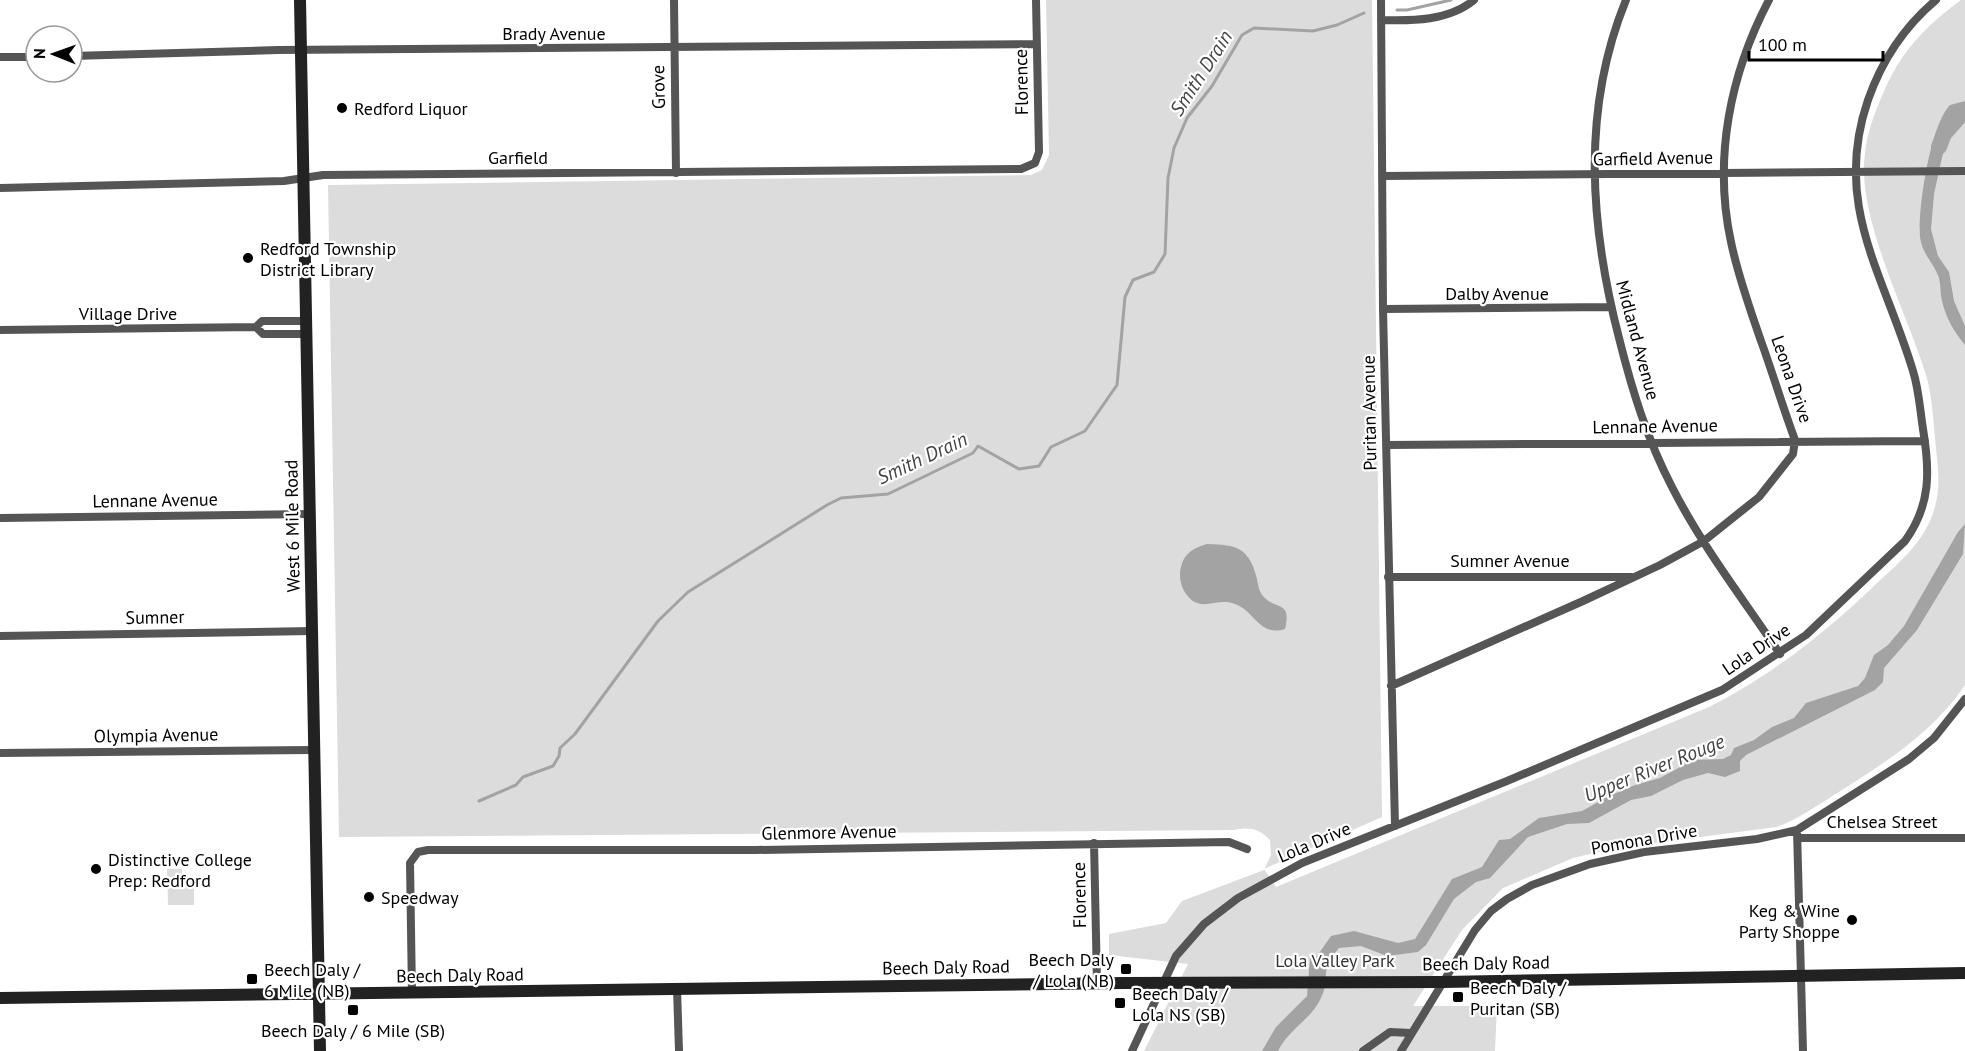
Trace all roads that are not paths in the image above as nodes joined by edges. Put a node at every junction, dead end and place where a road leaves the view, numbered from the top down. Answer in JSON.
{"nodes":[{"id":1,"x":300,"y":0,"type":"edge"},
{"id":2,"x":674,"y":0,"type":"edge"},
{"id":3,"x":1036,"y":0,"type":"edge"},
{"id":4,"x":1380,"y":0,"type":"edge"},
{"id":5,"x":1474,"y":0,"type":"edge"},
{"id":6,"x":1626,"y":0,"type":"edge"},
{"id":7,"x":1769,"y":0,"type":"edge"},
{"id":8,"x":1936,"y":0,"type":"edge"},
{"id":9,"x":1381,"y":20,"type":"junction"},
{"id":10,"x":1036,"y":44,"type":"junction"},
{"id":11,"x":674,"y":48,"type":"junction"},
{"id":12,"x":301,"y":51,"type":"junction"},
{"id":13,"x":84,"y":56,"type":"edge"},
{"id":14,"x":0,"y":57,"type":"edge"},
{"id":15,"x":24,"y":57,"type":"edge"},
{"id":16,"x":1035,"y":163,"type":"joint"},
{"id":17,"x":1965,"y":171,"type":"edge"},
{"id":18,"x":1854,"y":172,"type":"junction"},
{"id":19,"x":676,"y":173,"type":"junction"},
{"id":20,"x":1724,"y":173,"type":"junction"},
{"id":21,"x":1593,"y":175,"type":"junction"},
{"id":22,"x":1382,"y":176,"type":"junction"},
{"id":23,"x":304,"y":177,"type":"junction"},
{"id":24,"x":0,"y":188,"type":"edge"},
{"id":25,"x":1611,"y":307,"type":"junction"},
{"id":26,"x":1383,"y":309,"type":"junction"},
{"id":27,"x":256,"y":327,"type":"junction"},
{"id":28,"x":306,"y":328,"type":"junction"},
{"id":29,"x":0,"y":330,"type":"edge"},
{"id":30,"x":1795,"y":440,"type":"junction"},
{"id":31,"x":1925,"y":441,"type":"junction"},
{"id":32,"x":1652,"y":442,"type":"junction"},
{"id":33,"x":1386,"y":445,"type":"junction"},
{"id":34,"x":310,"y":514,"type":"junction"},
{"id":35,"x":0,"y":519,"type":"edge"},
{"id":36,"x":1704,"y":541,"type":"junction"},
{"id":37,"x":1388,"y":577,"type":"junction"},
{"id":38,"x":1631,"y":577,"type":"junction"},
{"id":39,"x":312,"y":631,"type":"junction"},
{"id":40,"x":0,"y":636,"type":"edge"},
{"id":41,"x":1780,"y":654,"type":"junction"},
{"id":42,"x":1390,"y":686,"type":"junction"},
{"id":43,"x":1965,"y":699,"type":"edge"},
{"id":44,"x":313,"y":750,"type":"junction"},
{"id":45,"x":0,"y":753,"type":"edge"},
{"id":46,"x":1395,"y":826,"type":"junction"},
{"id":47,"x":1798,"y":834,"type":"junction"},
{"id":48,"x":1965,"y":838,"type":"edge"},
{"id":49,"x":1094,"y":843,"type":"junction"},
{"id":50,"x":1247,"y":849,"type":"dead end"},
{"id":51,"x":1965,"y":973,"type":"edge"},
{"id":52,"x":1802,"y":975,"type":"junction"},
{"id":53,"x":1443,"y":982,"type":"junction"},
{"id":54,"x":1097,"y":983,"type":"junction"},
{"id":55,"x":1162,"y":983,"type":"junction"},
{"id":56,"x":677,"y":988,"type":"junction"},
{"id":57,"x":412,"y":994,"type":"junction"},
{"id":58,"x":318,"y":995,"type":"junction"},
{"id":59,"x":0,"y":998,"type":"edge"},
{"id":60,"x":1411,"y":1033,"type":"junction"},
{"id":61,"x":320,"y":1051,"type":"edge"},
{"id":62,"x":678,"y":1051,"type":"edge"},
{"id":63,"x":1132,"y":1051,"type":"edge"},
{"id":64,"x":1363,"y":1051,"type":"edge"},
{"id":65,"x":1401,"y":1051,"type":"edge"},
{"id":66,"x":1803,"y":1051,"type":"edge"}],
"edges":[{"from":1,"to":12,"type":"main road","name":"West 6 Mile Road"},
{"from":2,"to":11,"type":"street","name":"Grove"},
{"from":3,"to":10,"type":"street","name":"Florence"},
{"from":4,"to":9,"type":"street","name":"Puritan Avenue"},
{"from":5,"to":9,"type":"street"},
{"from":6,"to":21,"type":"street","name":"Midland Avenue"},
{"from":7,"to":20,"type":"street","name":"Leona Drive"},
{"from":8,"to":18,"type":"street","name":"Lola Drive"},
{"from":9,"to":22,"type":"street","name":"Puritan Avenue"},
{"from":10,"to":11,"type":"street","name":"Brady Avenue"},
{"from":10,"to":16,"type":"street","name":"Florence"},
{"from":11,"to":12,"type":"street","name":"Brady Avenue"},
{"from":11,"to":19,"type":"street","name":"Grove"},
{"from":12,"to":13,"type":"street","name":"Brady Avenue"},
{"from":12,"to":23,"type":"main road","name":"West 6 Mile Road"},
{"from":14,"to":15,"type":"street"},
{"from":16,"to":19,"type":"street","name":"Garfield"},
{"from":17,"to":18,"type":"street","name":"Garfield Avenue"},
{"from":18,"to":20,"type":"street","name":"Garfield Avenue"},
{"from":18,"to":31,"type":"street","name":"Lola Drive"},
{"from":19,"to":23,"type":"street","name":"Garfield"},
{"from":20,"to":21,"type":"street","name":"Garfield Avenue"},
{"from":20,"to":30,"type":"street","name":"Leona Drive"},
{"from":21,"to":22,"type":"street","name":"Garfield Avenue"},
{"from":21,"to":25,"type":"street","name":"Midland Avenue"},
{"from":22,"to":26,"type":"street","name":"Puritan Avenue"},
{"from":23,"to":24,"type":"street","name":"Garfield"},
{"from":23,"to":28,"type":"main road","name":"West 6 Mile Road"},
{"from":25,"to":26,"type":"street","name":"Dalby Avenue"},
{"from":25,"to":32,"type":"street","name":"Midland Avenue"},
{"from":26,"to":33,"type":"street","name":"Puritan Avenue"},
{"from":27,"to":28,"type":"street","name":"Village Drive"},
{"from":27,"to":28,"type":"street","name":"Village Drive"},
{"from":27,"to":29,"type":"street","name":"Village Drive"},
{"from":28,"to":34,"type":"main road","name":"West 6 Mile Road"},
{"from":30,"to":31,"type":"street","name":"Lennane Avenue"},
{"from":30,"to":32,"type":"street","name":"Lennane Avenue"},
{"from":30,"to":36,"type":"street","name":"Leona Drive"},
{"from":31,"to":41,"type":"street","name":"Lola Drive"},
{"from":32,"to":33,"type":"street","name":"Lennane Avenue"},
{"from":32,"to":36,"type":"street","name":"Midland Avenue"},
{"from":33,"to":37,"type":"street","name":"Puritan Avenue"},
{"from":34,"to":35,"type":"street","name":"Lennane Avenue"},
{"from":34,"to":39,"type":"main road","name":"West 6 Mile Road"},
{"from":36,"to":38,"type":"street","name":"Leona Drive"},
{"from":36,"to":41,"type":"street","name":"Midland Avenue"},
{"from":37,"to":38,"type":"street","name":"Sumner Avenue"},
{"from":37,"to":42,"type":"street","name":"Puritan Avenue"},
{"from":38,"to":42,"type":"street","name":"Leona Drive"},
{"from":39,"to":40,"type":"street","name":"Sumner"},
{"from":39,"to":44,"type":"main road","name":"West 6 Mile Road"},
{"from":41,"to":46,"type":"street","name":"Lola Drive"},
{"from":42,"to":46,"type":"street","name":"Puritan Avenue"},
{"from":43,"to":47,"type":"street","name":"Pomona Drive"},
{"from":44,"to":45,"type":"street","name":"Olympia Avenue"},
{"from":44,"to":58,"type":"main road","name":"West 6 Mile Road"},
{"from":46,"to":55,"type":"street","name":"Lola Drive"},
{"from":47,"to":48,"type":"street","name":"Chelsea Street"},
{"from":47,"to":52,"type":"street"},
{"from":47,"to":53,"type":"street","name":"Pomona Drive"},
{"from":49,"to":50,"type":"street","name":"Glenmore Avenue"},
{"from":49,"to":54,"type":"street","name":"Florence"},
{"from":49,"to":57,"type":"street","name":"Glenmore Avenue"},
{"from":51,"to":52,"type":"main road","name":"Beech Daly Road"},
{"from":52,"to":53,"type":"main road","name":"Beech Daly Road"},
{"from":52,"to":66,"type":"street"},
{"from":53,"to":55,"type":"main road","name":"Beech Daly Road"},
{"from":53,"to":60,"type":"street","name":"Pomona Drive"},
{"from":54,"to":55,"type":"main road","name":"Beech Daly Road"},
{"from":54,"to":56,"type":"main road","name":"Beech Daly Road"},
{"from":55,"to":63,"type":"street","name":"Lola Drive"},
{"from":56,"to":57,"type":"main road","name":"Beech Daly Road"},
{"from":56,"to":62,"type":"street"},
{"from":57,"to":58,"type":"main road","name":"Beech Daly Road"},
{"from":58,"to":59,"type":"main road","name":"Beech Daly Road"},
{"from":58,"to":61,"type":"main road","name":"West 6 Mile Road"},
{"from":60,"to":64,"type":"street"},
{"from":60,"to":65,"type":"street"}]}
